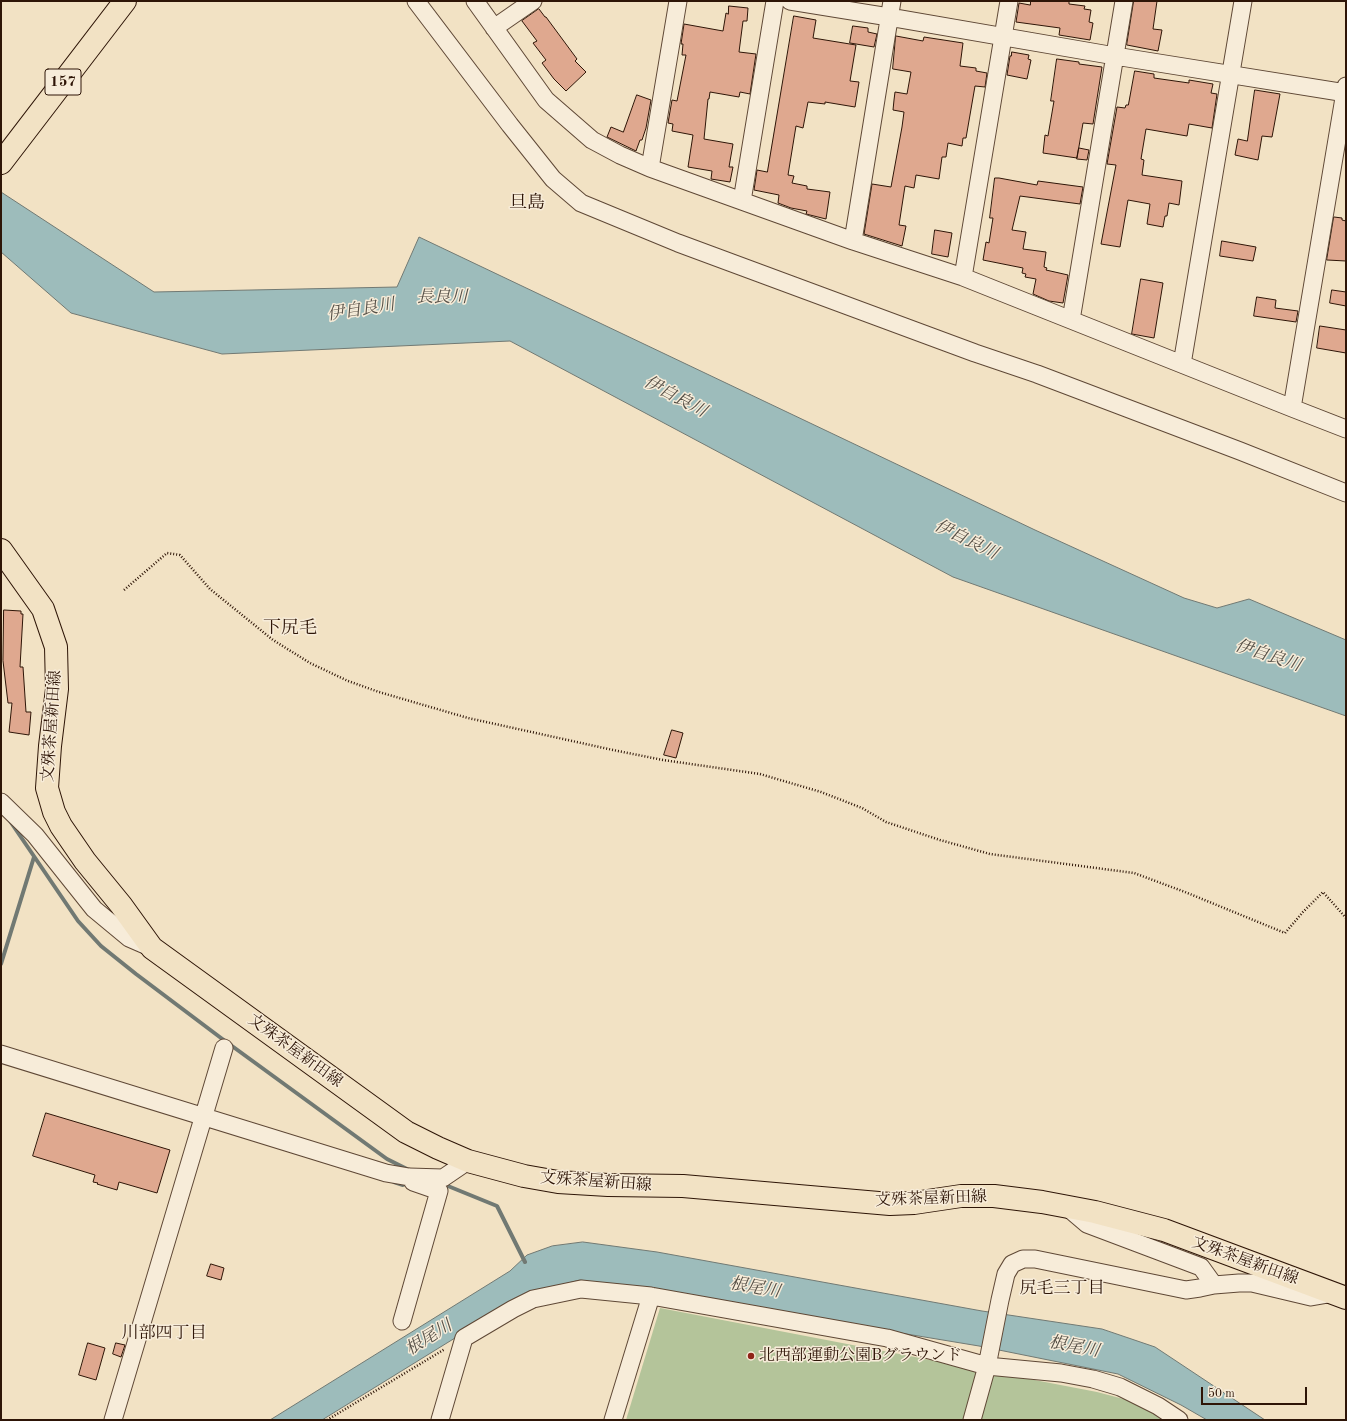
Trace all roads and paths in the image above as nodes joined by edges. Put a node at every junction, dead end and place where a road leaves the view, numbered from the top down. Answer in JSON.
{"nodes":[{"id":1,"x":125,"y":1,"type":"edge"},
{"id":2,"x":416,"y":1,"type":"edge"},
{"id":3,"x":475,"y":1,"type":"edge"},
{"id":4,"x":533,"y":1,"type":"edge"},
{"id":5,"x":678,"y":1,"type":"edge"},
{"id":6,"x":775,"y":1,"type":"edge"},
{"id":7,"x":790,"y":1,"type":"edge"},
{"id":8,"x":1009,"y":1,"type":"edge"},
{"id":9,"x":1124,"y":1,"type":"edge"},
{"id":10,"x":1243,"y":1,"type":"edge"},
{"id":11,"x":890,"y":9,"type":"edge"},
{"id":12,"x":494,"y":28,"type":"junction"},
{"id":13,"x":1003,"y":36,"type":"junction"},
{"id":14,"x":1115,"y":56,"type":"junction"},
{"id":15,"x":1230,"y":74,"type":"junction"},
{"id":16,"x":1346,"y":90,"type":"edge"},
{"id":17,"x":1,"y":163,"type":"edge"},
{"id":18,"x":650,"y":168,"type":"junction"},
{"id":19,"x":742,"y":201,"type":"junction"},
{"id":20,"x":853,"y":241,"type":"junction"},
{"id":21,"x":963,"y":277,"type":"junction"},
{"id":22,"x":1071,"y":320,"type":"junction"},
{"id":23,"x":1182,"y":364,"type":"junction"},
{"id":24,"x":1292,"y":408,"type":"junction"},
{"id":25,"x":1346,"y":429,"type":"edge"},
{"id":26,"x":1346,"y":493,"type":"edge"},
{"id":27,"x":1,"y":550,"type":"edge"},
{"id":28,"x":124,"y":590,"type":"dead end"},
{"id":29,"x":1,"y":802,"type":"edge"},
{"id":30,"x":1346,"y":918,"type":"edge"},
{"id":31,"x":152,"y":948,"type":"junction"},
{"id":32,"x":224,"y":1048,"type":"dead end"},
{"id":33,"x":1,"y":1054,"type":"edge"},
{"id":34,"x":204,"y":1116,"type":"junction"},
{"id":35,"x":468,"y":1161,"type":"junction"},
{"id":36,"x":386,"y":1173,"type":"junction"},
{"id":37,"x":1065,"y":1206,"type":"junction"},
{"id":38,"x":1214,"y":1285,"type":"junction"},
{"id":39,"x":651,"y":1296,"type":"junction"},
{"id":40,"x":1342,"y":1296,"type":"edge"},
{"id":41,"x":402,"y":1321,"type":"dead end"},
{"id":42,"x":464,"y":1338,"type":"junction"},
{"id":43,"x":987,"y":1366,"type":"junction"},
{"id":44,"x":113,"y":1420,"type":"edge"},
{"id":45,"x":327,"y":1420,"type":"edge"},
{"id":46,"x":440,"y":1420,"type":"edge"},
{"id":47,"x":613,"y":1420,"type":"edge"},
{"id":48,"x":972,"y":1420,"type":"edge"},
{"id":49,"x":1179,"y":1420,"type":"edge"}],
"edges":[{"from":1,"to":17,"type":"main road","number":"157"},
{"from":2,"to":26,"type":"street"},
{"from":3,"to":12,"type":"street"},
{"from":4,"to":12,"type":"street"},
{"from":5,"to":18,"type":"street"},
{"from":6,"to":19,"type":"street"},
{"from":7,"to":11,"type":"street"},
{"from":8,"to":13,"type":"street"},
{"from":9,"to":14,"type":"street"},
{"from":10,"to":15,"type":"street"},
{"from":11,"to":13,"type":"street"},
{"from":11,"to":20,"type":"street"},
{"from":12,"to":18,"type":"street"},
{"from":13,"to":14,"type":"street"},
{"from":13,"to":21,"type":"street"},
{"from":14,"to":15,"type":"street"},
{"from":14,"to":22,"type":"street"},
{"from":15,"to":16,"type":"street"},
{"from":15,"to":23,"type":"street"},
{"from":16,"to":24,"type":"street"},
{"from":18,"to":19,"type":"street"},
{"from":19,"to":20,"type":"street"},
{"from":20,"to":21,"type":"street"},
{"from":21,"to":22,"type":"street"},
{"from":22,"to":23,"type":"street"},
{"from":23,"to":24,"type":"street"},
{"from":24,"to":25,"type":"street"},
{"from":27,"to":31,"type":"main road","name":"文殊茶屋新田線"},
{"from":28,"to":30,"type":"path"},
{"from":29,"to":31,"type":"street"},
{"from":31,"to":35,"type":"main road","name":"文殊茶屋新田線"},
{"from":32,"to":34,"type":"street"},
{"from":33,"to":34,"type":"street"},
{"from":34,"to":36,"type":"street"},
{"from":34,"to":44,"type":"street"},
{"from":35,"to":36,"type":"street"},
{"from":35,"to":37,"type":"main road","name":"文殊茶屋新田線"},
{"from":36,"to":41,"type":"street"},
{"from":37,"to":38,"type":"street"},
{"from":37,"to":40,"type":"main road","name":"文殊茶屋新田線"},
{"from":38,"to":40,"type":"street"},
{"from":38,"to":43,"type":"street"},
{"from":39,"to":42,"type":"street"},
{"from":39,"to":43,"type":"street"},
{"from":39,"to":47,"type":"street"},
{"from":42,"to":45,"type":"path"},
{"from":42,"to":46,"type":"street"},
{"from":43,"to":48,"type":"street"},
{"from":43,"to":49,"type":"street"}]}
